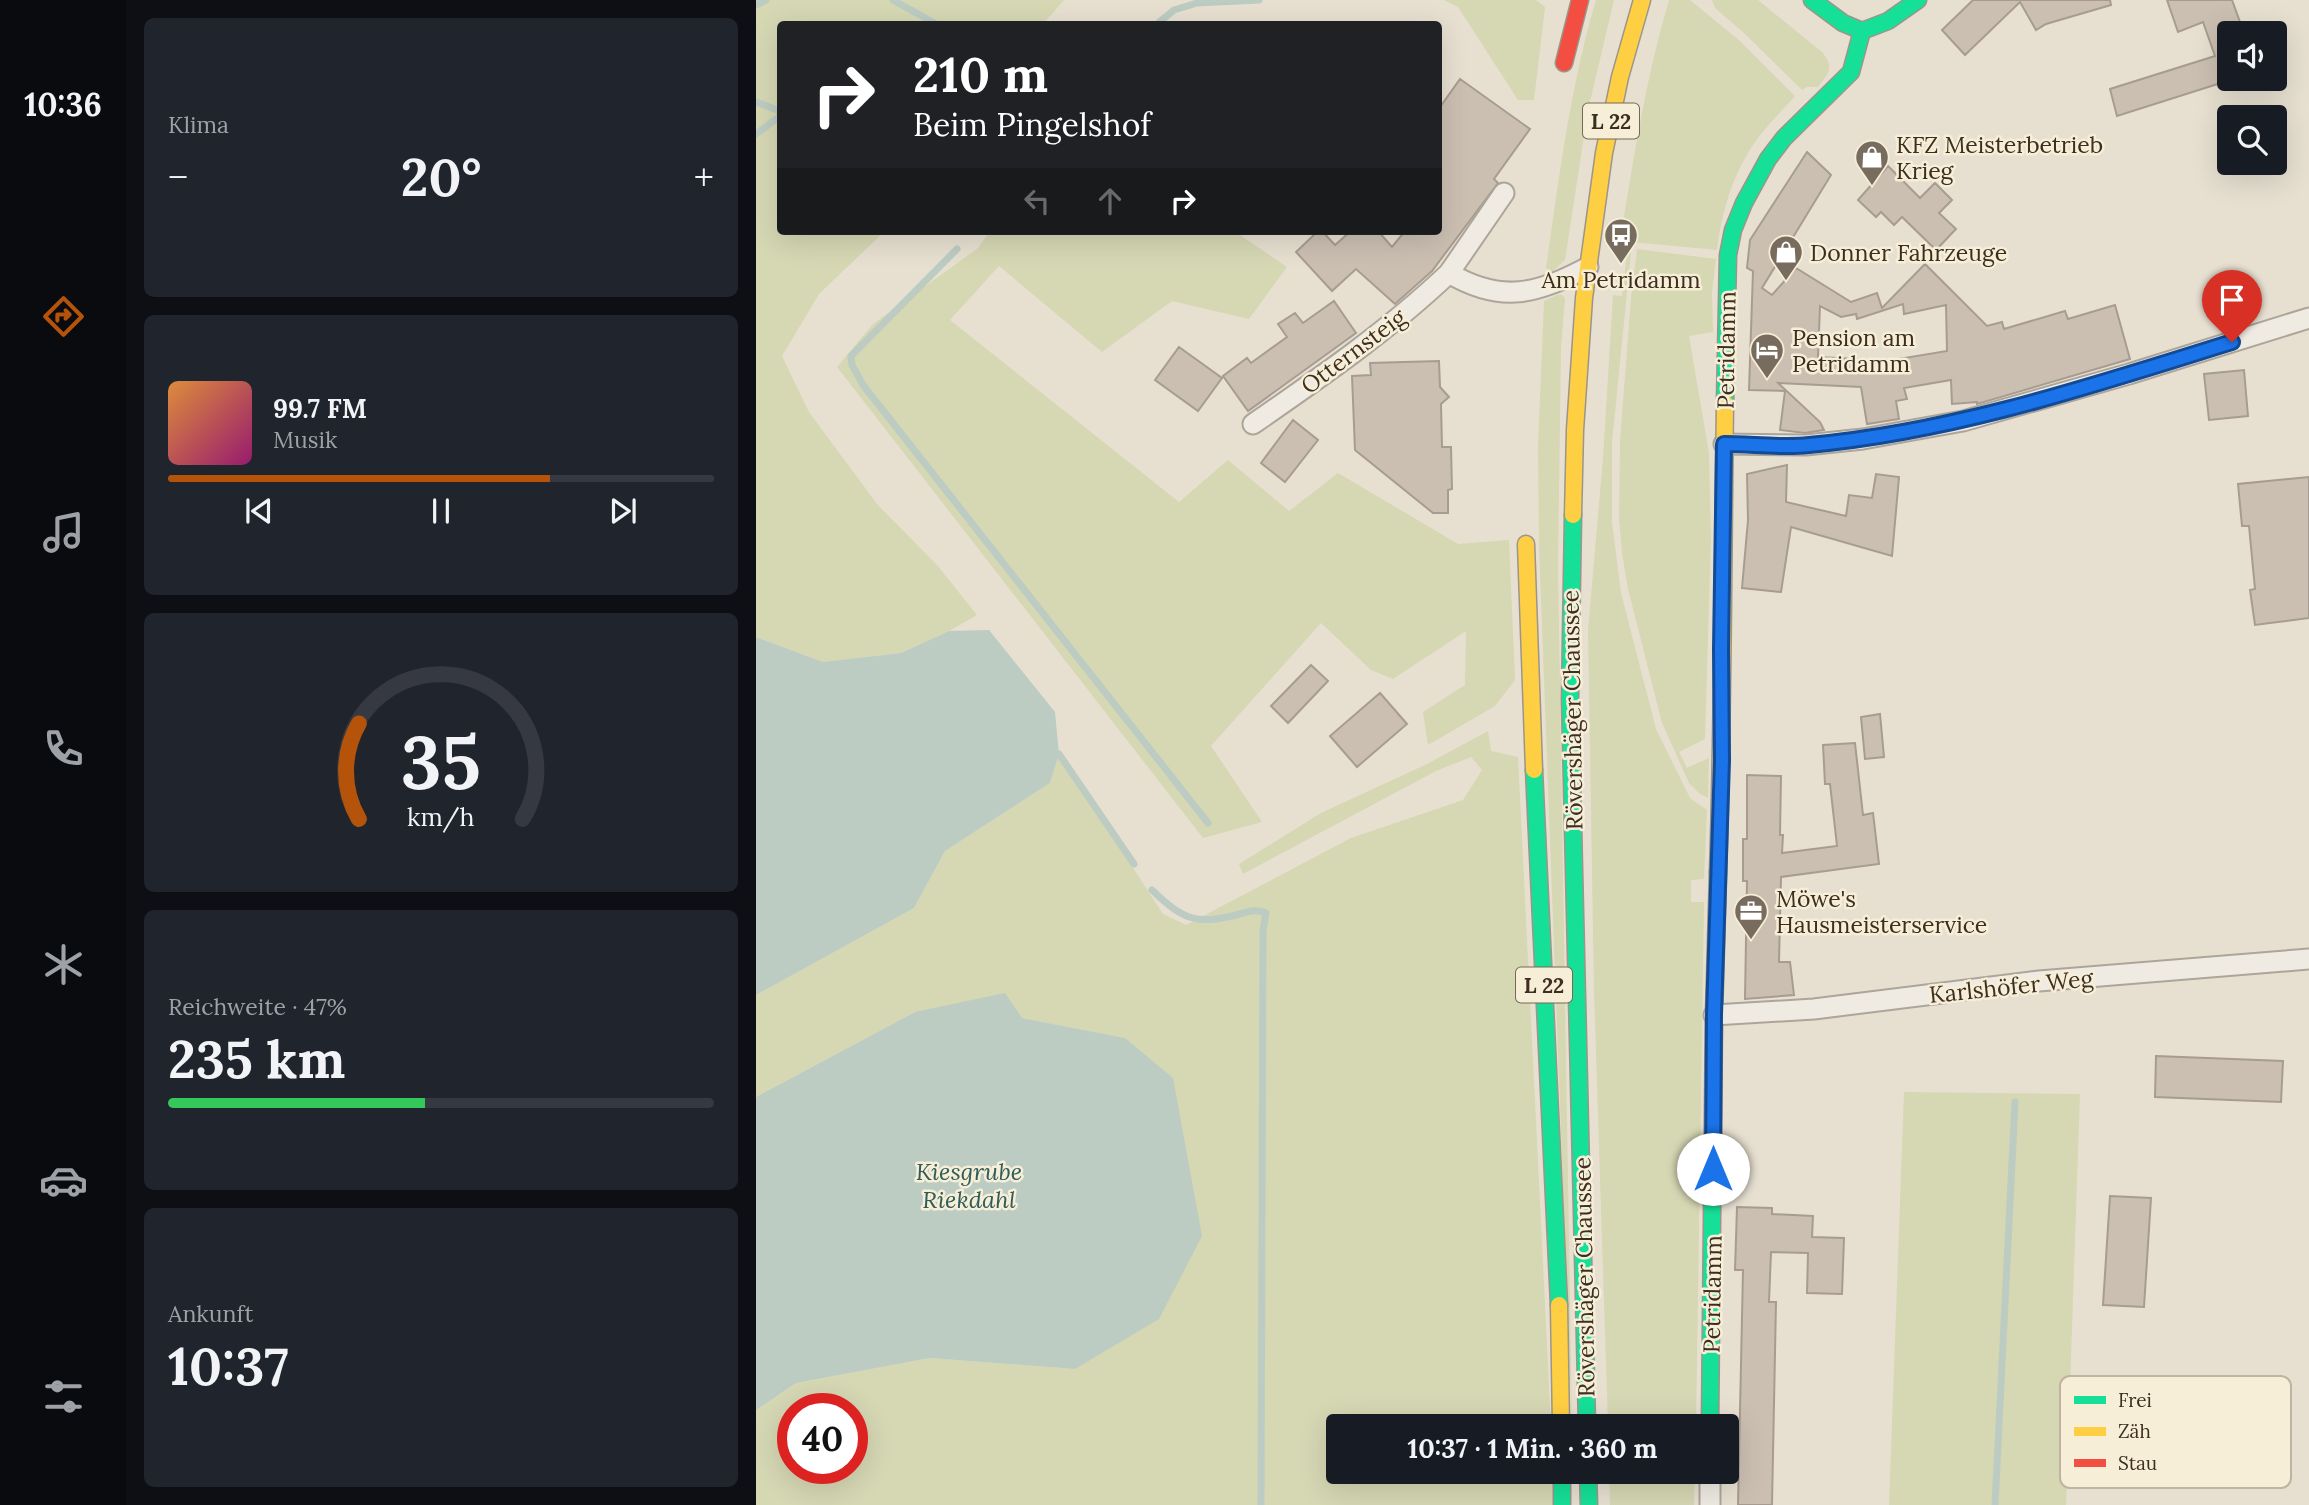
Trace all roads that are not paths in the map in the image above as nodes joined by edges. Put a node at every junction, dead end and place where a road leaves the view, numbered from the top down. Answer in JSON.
{"nodes":[{"id":1,"x":1580,"y":0,"type":"edge"},
{"id":2,"x":1642,"y":0,"type":"edge"},
{"id":3,"x":1812,"y":0,"type":"edge"},
{"id":4,"x":1918,"y":0,"type":"edge"},
{"id":5,"x":1863,"y":31,"type":"junction"},
{"id":6,"x":1564,"y":63,"type":"dead end"},
{"id":7,"x":1504,"y":193,"type":"dead end"},
{"id":8,"x":1588,"y":267,"type":"junction"},
{"id":9,"x":1449,"y":273,"type":"junction"},
{"id":10,"x":2309,"y":318,"type":"edge"},
{"id":11,"x":1253,"y":424,"type":"dead end"},
{"id":12,"x":1724,"y":444,"type":"junction"},
{"id":13,"x":1526,"y":544,"type":"dead end"},
{"id":14,"x":2309,"y":959,"type":"edge"},
{"id":15,"x":1714,"y":1015,"type":"junction"},
{"id":16,"x":1561,"y":1414,"type":"edge"},
{"id":17,"x":1587,"y":1414,"type":"edge"},
{"id":18,"x":1710,"y":1414,"type":"edge"},
{"id":19,"x":1562,"y":1484,"type":"edge"},
{"id":20,"x":1588,"y":1484,"type":"edge"},
{"id":21,"x":1710,"y":1484,"type":"edge"},
{"id":22,"x":1562,"y":1505,"type":"edge"},
{"id":23,"x":1589,"y":1505,"type":"edge"},
{"id":24,"x":1710,"y":1505,"type":"edge"}],
"edges":[{"from":1,"to":6,"type":"main road"},
{"from":2,"to":8,"type":"main road","name":"Rövershäger Chaussee","number":"L 22"},
{"from":3,"to":5,"type":"main road"},
{"from":4,"to":5,"type":"main road"},
{"from":5,"to":12,"type":"main road","name":"Petridamm"},
{"from":7,"to":9,"type":"street","name":"Otternsteig"},
{"from":8,"to":9,"type":"street"},
{"from":8,"to":17,"type":"main road","name":"Rövershäger Chaussee","number":"L 22"},
{"from":9,"to":11,"type":"street","name":"Otternsteig"},
{"from":10,"to":12,"type":"street"},
{"from":12,"to":15,"type":"main road","name":"Petridamm"},
{"from":13,"to":16,"type":"main road","name":"Rövershäger Chaussee","number":"L 22"},
{"from":14,"to":15,"type":"street","name":"Karlshöfer Weg"},
{"from":15,"to":18,"type":"main road","name":"Petridamm"},
{"from":19,"to":22,"type":"main road"},
{"from":20,"to":23,"type":"main road"},
{"from":21,"to":24,"type":"street"}]}
